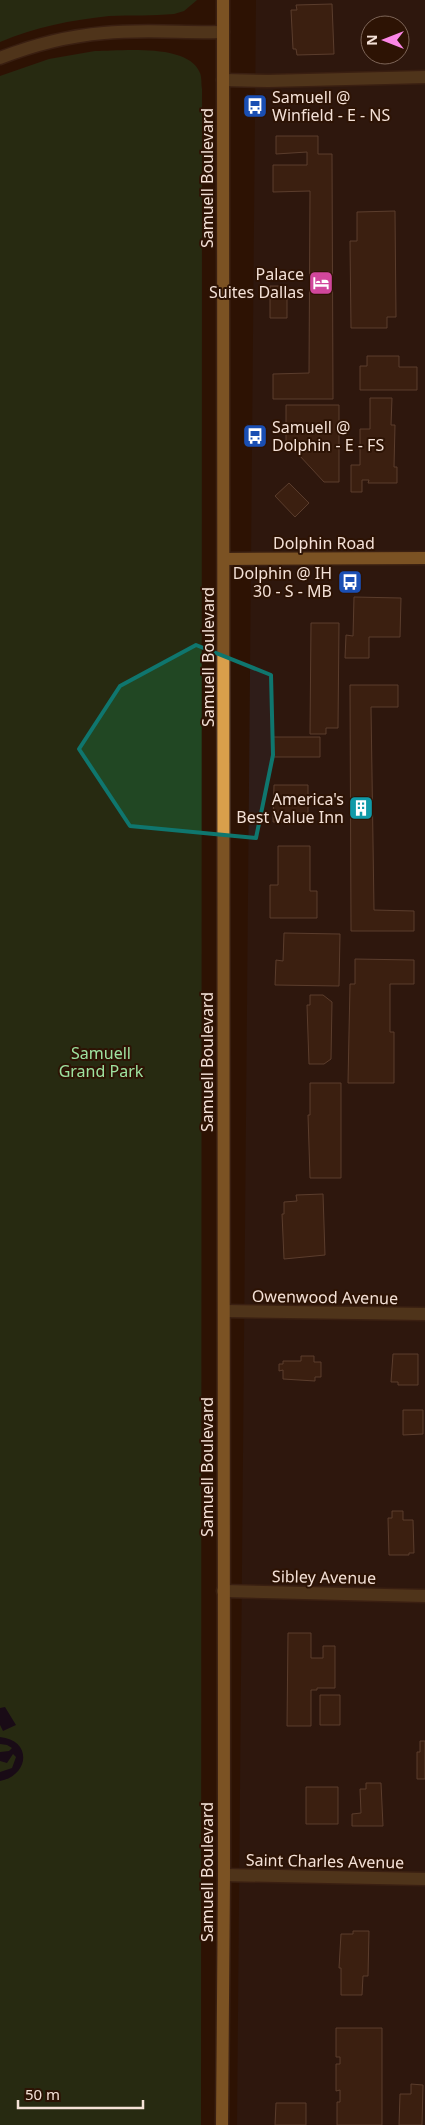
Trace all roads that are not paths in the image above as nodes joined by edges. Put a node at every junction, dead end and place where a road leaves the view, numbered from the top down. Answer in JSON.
{"nodes":[{"id":1,"x":223,"y":0,"type":"edge"},
{"id":2,"x":223,"y":32,"type":"junction"},
{"id":3,"x":0,"y":58,"type":"edge"},
{"id":4,"x":425,"y":77,"type":"edge"},
{"id":5,"x":223,"y":80,"type":"junction"},
{"id":6,"x":425,"y":558,"type":"edge"},
{"id":7,"x":224,"y":559,"type":"junction"},
{"id":8,"x":224,"y":1311,"type":"junction"},
{"id":9,"x":425,"y":1314,"type":"edge"},
{"id":10,"x":223,"y":1591,"type":"junction"},
{"id":11,"x":425,"y":1596,"type":"edge"},
{"id":12,"x":224,"y":1875,"type":"junction"},
{"id":13,"x":425,"y":1878,"type":"edge"},
{"id":14,"x":222,"y":2125,"type":"edge"}],
"edges":[{"from":1,"to":2,"type":"main road","name":"Samuell Boulevard"},
{"from":2,"to":3,"type":"street"},
{"from":2,"to":5,"type":"main road","name":"Samuell Boulevard"},
{"from":4,"to":5,"type":"street"},
{"from":5,"to":7,"type":"main road","name":"Samuell Boulevard"},
{"from":6,"to":7,"type":"main road","name":"Dolphin Road"},
{"from":7,"to":8,"type":"main road","name":"Samuell Boulevard"},
{"from":8,"to":9,"type":"street","name":"Owenwood Avenue"},
{"from":8,"to":10,"type":"main road","name":"Samuell Boulevard"},
{"from":10,"to":11,"type":"street","name":"Sibley Avenue"},
{"from":10,"to":12,"type":"main road","name":"Samuell Boulevard"},
{"from":12,"to":13,"type":"street","name":"Saint Charles Avenue"},
{"from":12,"to":14,"type":"main road","name":"Samuell Boulevard"}]}
